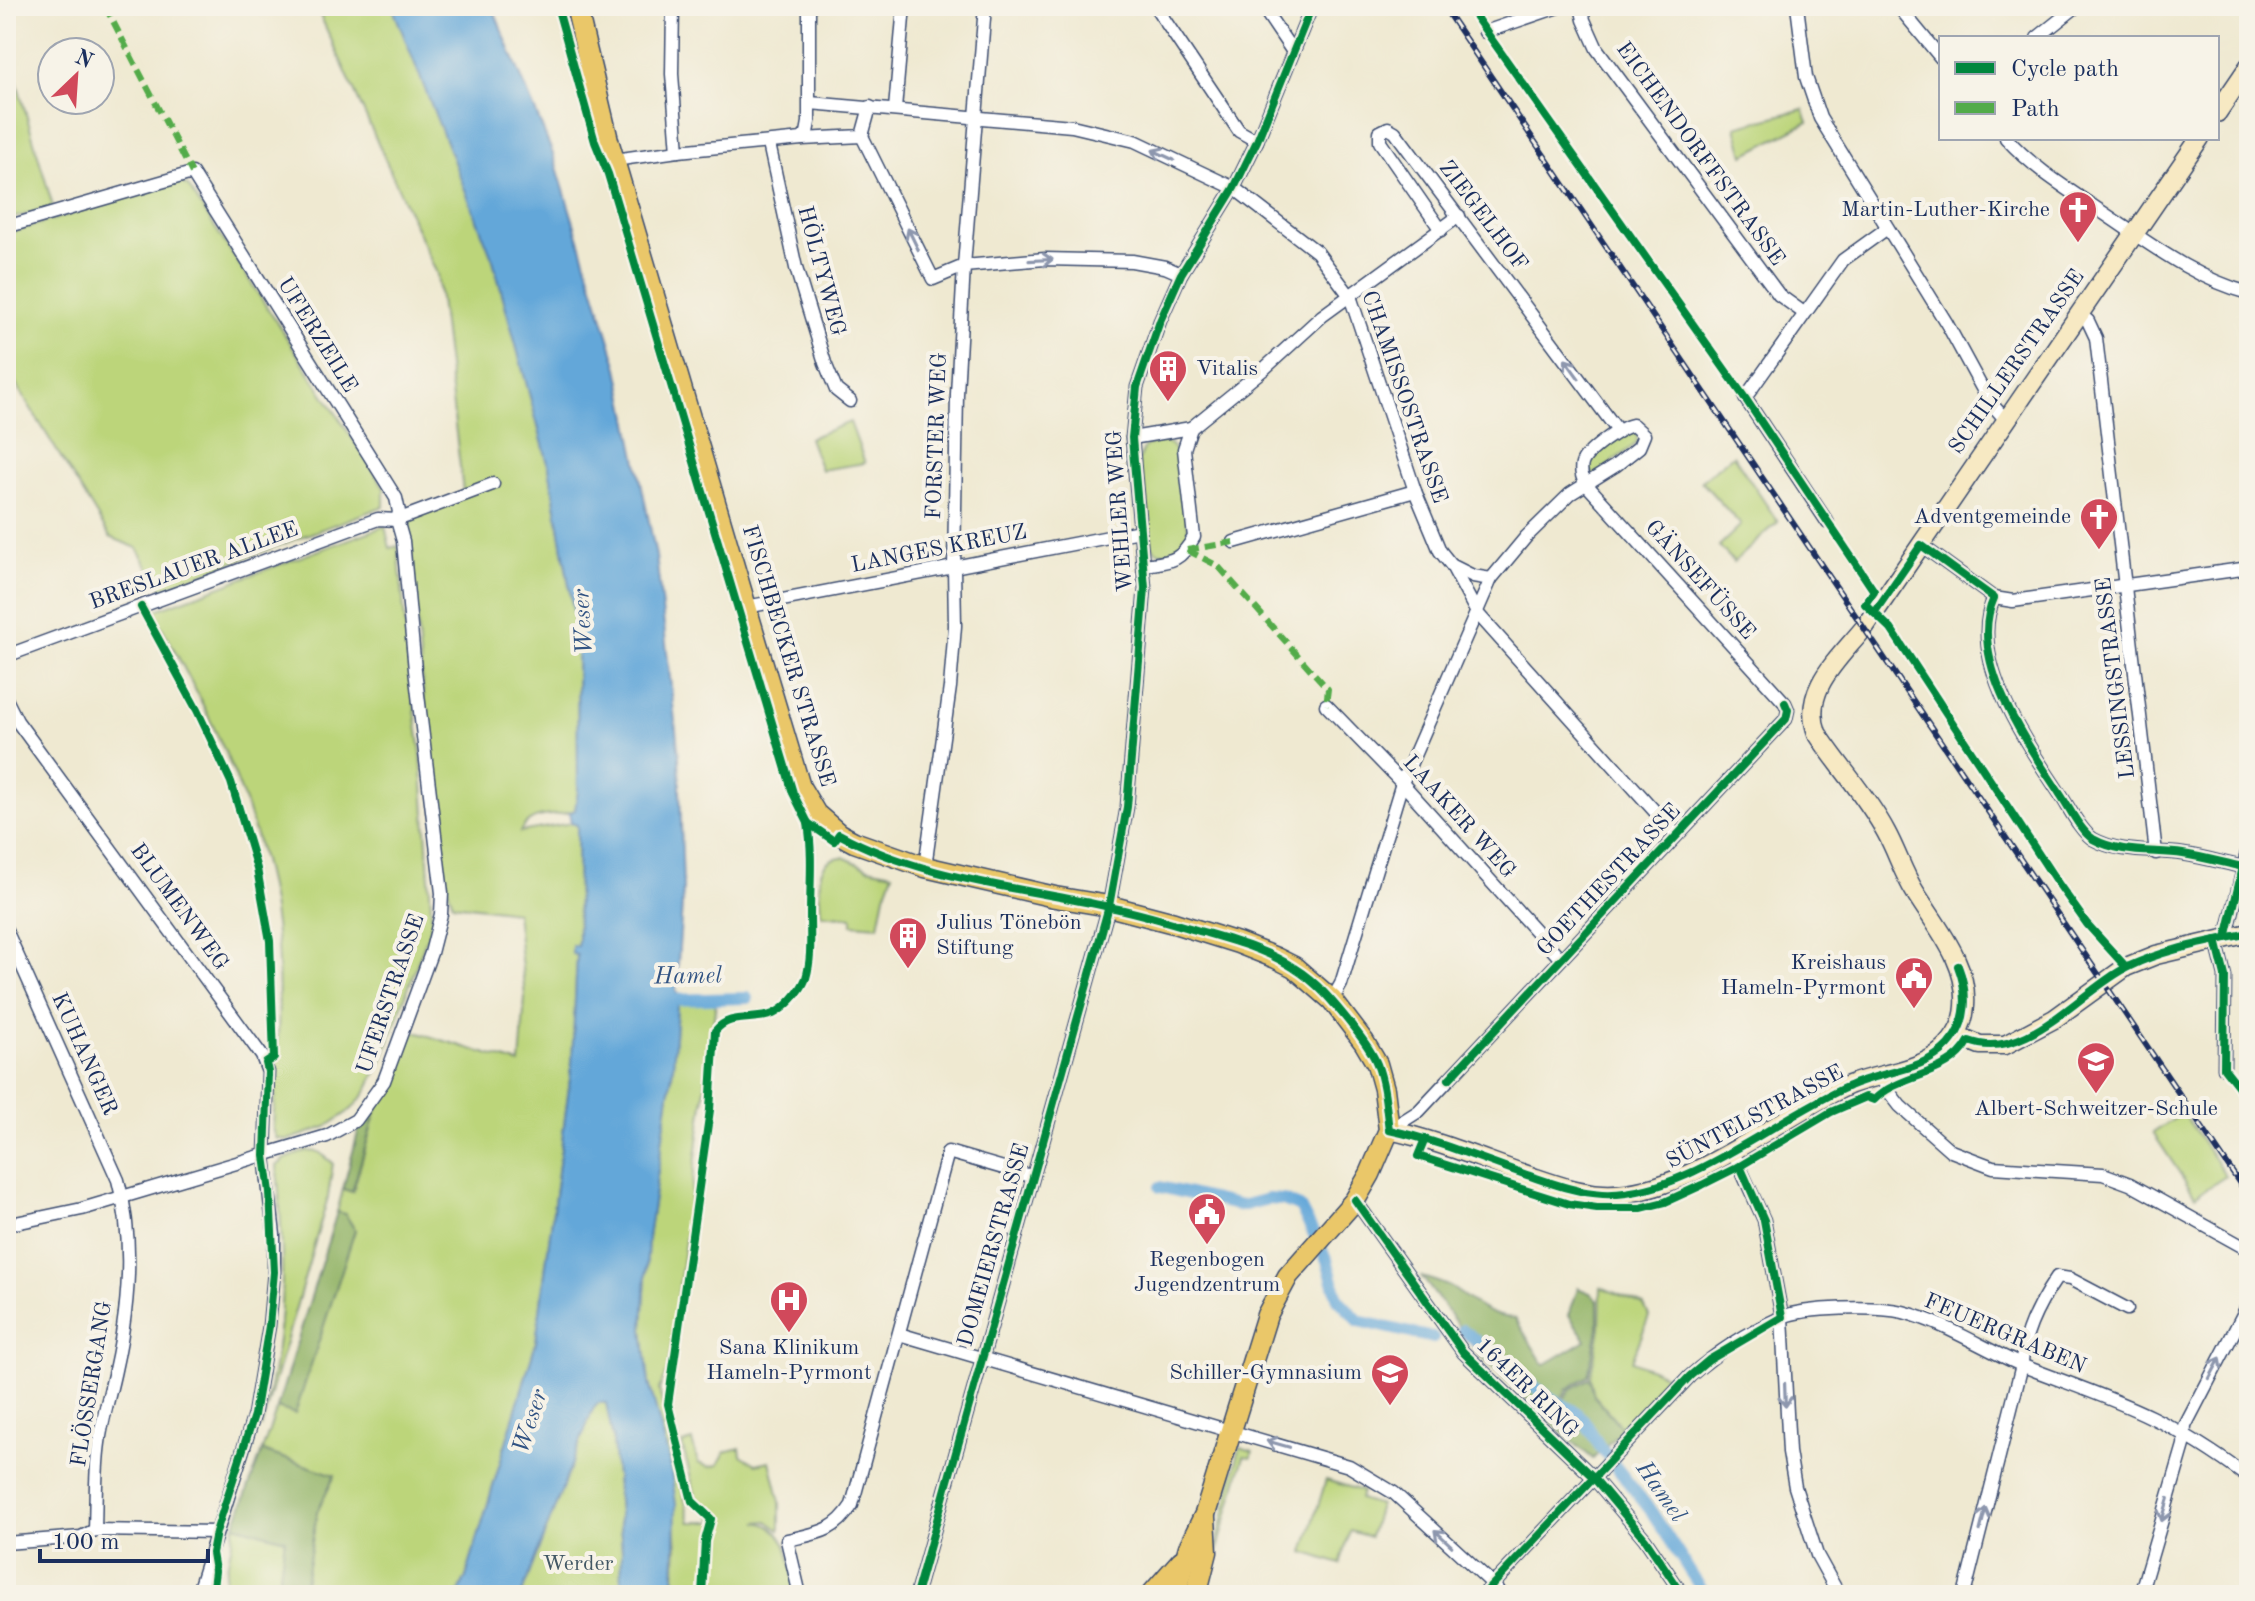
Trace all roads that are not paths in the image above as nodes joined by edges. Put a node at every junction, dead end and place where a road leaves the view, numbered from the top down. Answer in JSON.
{"nodes":[{"id":1,"x":576,"y":6,"type":"edge"},
{"id":2,"x":673,"y":6,"type":"edge"},
{"id":3,"x":809,"y":6,"type":"edge"},
{"id":4,"x":904,"y":6,"type":"edge"},
{"id":5,"x":985,"y":6,"type":"edge"},
{"id":6,"x":1155,"y":6,"type":"edge"},
{"id":7,"x":1262,"y":6,"type":"edge"},
{"id":8,"x":1312,"y":6,"type":"edge"},
{"id":9,"x":1561,"y":6,"type":"edge"},
{"id":10,"x":1581,"y":6,"type":"edge"},
{"id":11,"x":1797,"y":6,"type":"edge"},
{"id":12,"x":1898,"y":6,"type":"edge"},
{"id":13,"x":2077,"y":6,"type":"edge"},
{"id":14,"x":1485,"y":32,"type":"dead end"},
{"id":15,"x":2040,"y":36,"type":"edge"},
{"id":16,"x":1293,"y":52,"type":"junction"},
{"id":17,"x":1939,"y":56,"type":"edge"},
{"id":18,"x":2249,"y":66,"type":"edge"},
{"id":19,"x":810,"y":103,"type":"junction"},
{"id":20,"x":870,"y":107,"type":"junction"},
{"id":21,"x":895,"y":109,"type":"junction"},
{"id":22,"x":2219,"y":110,"type":"edge"},
{"id":23,"x":975,"y":116,"type":"junction"},
{"id":24,"x":862,"y":136,"type":"junction"},
{"id":25,"x":802,"y":139,"type":"junction"},
{"id":26,"x":2008,"y":140,"type":"edge"},
{"id":27,"x":2199,"y":140,"type":"edge"},
{"id":28,"x":1257,"y":141,"type":"junction"},
{"id":29,"x":769,"y":144,"type":"junction"},
{"id":30,"x":678,"y":151,"type":"junction"},
{"id":31,"x":614,"y":160,"type":"junction"},
{"id":32,"x":1234,"y":188,"type":"junction"},
{"id":33,"x":1459,"y":216,"type":"junction"},
{"id":34,"x":6,"y":227,"type":"edge"},
{"id":35,"x":1886,"y":229,"type":"junction"},
{"id":36,"x":1441,"y":230,"type":"junction"},
{"id":37,"x":2134,"y":234,"type":"junction"},
{"id":38,"x":964,"y":266,"type":"junction"},
{"id":39,"x":1181,"y":274,"type":"junction"},
{"id":40,"x":2249,"y":293,"type":"edge"},
{"id":41,"x":1350,"y":296,"type":"junction"},
{"id":42,"x":1804,"y":313,"type":"junction"},
{"id":43,"x":2079,"y":314,"type":"junction"},
{"id":44,"x":850,"y":401,"type":"dead end"},
{"id":45,"x":2005,"y":419,"type":"junction"},
{"id":46,"x":1191,"y":428,"type":"junction"},
{"id":47,"x":1618,"y":431,"type":"junction"},
{"id":48,"x":1132,"y":438,"type":"junction"},
{"id":49,"x":1585,"y":483,"type":"junction"},
{"id":50,"x":493,"y":484,"type":"dead end"},
{"id":51,"x":1415,"y":491,"type":"junction"},
{"id":52,"x":397,"y":520,"type":"junction"},
{"id":53,"x":1828,"y":523,"type":"dead end"},
{"id":54,"x":1140,"y":531,"type":"junction"},
{"id":55,"x":1234,"y":542,"type":"dead end"},
{"id":56,"x":1921,"y":545,"type":"junction"},
{"id":57,"x":1145,"y":565,"type":"junction"},
{"id":58,"x":1452,"y":566,"type":"junction"},
{"id":59,"x":954,"y":567,"type":"junction"},
{"id":60,"x":2249,"y":568,"type":"edge"},
{"id":61,"x":1491,"y":579,"type":"junction"},
{"id":62,"x":2126,"y":585,"type":"junction"},
{"id":63,"x":1994,"y":598,"type":"junction"},
{"id":64,"x":746,"y":607,"type":"junction"},
{"id":65,"x":1477,"y":613,"type":"junction"},
{"id":66,"x":6,"y":656,"type":"edge"},
{"id":67,"x":6,"y":699,"type":"edge"},
{"id":68,"x":1785,"y":703,"type":"joint"},
{"id":69,"x":1326,"y":705,"type":"dead end"},
{"id":70,"x":12,"y":725,"type":"edge"},
{"id":71,"x":1402,"y":783,"type":"junction"},
{"id":72,"x":1676,"y":835,"type":"junction"},
{"id":73,"x":2249,"y":845,"type":"edge"},
{"id":74,"x":2156,"y":853,"type":"junction"},
{"id":75,"x":925,"y":867,"type":"junction"},
{"id":76,"x":2243,"y":867,"type":"junction"},
{"id":77,"x":1109,"y":906,"type":"junction"},
{"id":78,"x":6,"y":930,"type":"edge"},
{"id":79,"x":2249,"y":933,"type":"edge"},
{"id":80,"x":2221,"y":939,"type":"junction"},
{"id":81,"x":1560,"y":958,"type":"junction"},
{"id":82,"x":1332,"y":1000,"type":"junction"},
{"id":83,"x":1956,"y":1035,"type":"junction"},
{"id":84,"x":2224,"y":1068,"type":"dead end"},
{"id":85,"x":1882,"y":1075,"type":"junction"},
{"id":86,"x":1389,"y":1130,"type":"junction"},
{"id":87,"x":1732,"y":1150,"type":"junction"},
{"id":88,"x":265,"y":1156,"type":"junction"},
{"id":89,"x":1031,"y":1176,"type":"junction"},
{"id":90,"x":122,"y":1196,"type":"junction"},
{"id":91,"x":1355,"y":1200,"type":"junction"},
{"id":92,"x":6,"y":1225,"type":"edge"},
{"id":93,"x":2249,"y":1250,"type":"edge"},
{"id":94,"x":2249,"y":1303,"type":"edge"},
{"id":95,"x":2127,"y":1309,"type":"dead end"},
{"id":96,"x":1782,"y":1317,"type":"junction"},
{"id":97,"x":898,"y":1339,"type":"junction"},
{"id":98,"x":981,"y":1357,"type":"junction"},
{"id":99,"x":2022,"y":1365,"type":"junction"},
{"id":100,"x":1231,"y":1431,"type":"junction"},
{"id":101,"x":2184,"y":1434,"type":"junction"},
{"id":102,"x":1598,"y":1472,"type":"junction"},
{"id":103,"x":2249,"y":1478,"type":"edge"},
{"id":104,"x":1205,"y":1514,"type":"junction"},
{"id":105,"x":95,"y":1530,"type":"junction"},
{"id":106,"x":216,"y":1532,"type":"junction"},
{"id":107,"x":6,"y":1543,"type":"edge"},
{"id":108,"x":1189,"y":1547,"type":"junction"},
{"id":109,"x":1493,"y":1584,"type":"junction"},
{"id":110,"x":197,"y":1595,"type":"edge"},
{"id":111,"x":800,"y":1595,"type":"edge"},
{"id":112,"x":916,"y":1595,"type":"edge"},
{"id":113,"x":1151,"y":1595,"type":"edge"},
{"id":114,"x":1175,"y":1595,"type":"edge"},
{"id":115,"x":1196,"y":1595,"type":"edge"},
{"id":116,"x":1483,"y":1595,"type":"edge"},
{"id":117,"x":1501,"y":1595,"type":"edge"},
{"id":118,"x":1683,"y":1595,"type":"edge"},
{"id":119,"x":1839,"y":1595,"type":"edge"},
{"id":120,"x":1964,"y":1595,"type":"edge"},
{"id":121,"x":2140,"y":1595,"type":"edge"}],
"edges":[{"from":1,"to":31,"type":"main road","name":"FISCHBECKER STRASSE"},
{"from":2,"to":30,"type":"street"},
{"from":3,"to":19,"type":"street"},
{"from":4,"to":21,"type":"street"},
{"from":5,"to":23,"type":"street","name":"FORSTER WEG"},
{"from":6,"to":28,"type":"street"},
{"from":7,"to":16,"type":"street"},
{"from":8,"to":16,"type":"street","name":"WEHLER WEG"},
{"from":9,"to":14,"type":"street"},
{"from":10,"to":42,"type":"street","name":"EICHENDORFFSTRASSE"},
{"from":11,"to":35,"type":"street"},
{"from":12,"to":17,"type":"street"},
{"from":13,"to":15,"type":"street"},
{"from":16,"to":28,"type":"street","name":"WEHLER WEG"},
{"from":18,"to":22,"type":"main road"},
{"from":19,"to":20,"type":"street","name":"CHAMISSOSTRASSE"},
{"from":19,"to":25,"type":"street"},
{"from":20,"to":21,"type":"street","name":"CHAMISSOSTRASSE"},
{"from":20,"to":24,"type":"street"},
{"from":21,"to":23,"type":"street","name":"CHAMISSOSTRASSE"},
{"from":32,"to":23,"type":"street","name":"CHAMISSOSTRASSE","one_way":true},
{"from":23,"to":38,"type":"street","name":"FORSTER WEG"},
{"from":24,"to":25,"type":"street"},
{"from":38,"to":24,"type":"street","one_way":true},
{"from":25,"to":29,"type":"street"},
{"from":26,"to":37,"type":"street"},
{"from":27,"to":37,"type":"main road","name":"SCHILLERSTRASSE"},
{"from":28,"to":32,"type":"street","name":"WEHLER WEG"},
{"from":29,"to":30,"type":"street"},
{"from":29,"to":44,"type":"street","name":"HÖLTYWEG"},
{"from":30,"to":31,"type":"street"},
{"from":31,"to":64,"type":"main road","name":"FISCHBECKER STRASSE"},
{"from":32,"to":39,"type":"street","name":"WEHLER WEG"},
{"from":32,"to":41,"type":"street","name":"CHAMISSOSTRASSE"},
{"from":33,"to":36,"type":"street"},
{"from":33,"to":36,"type":"street","name":"ZIEGELHOF"},
{"from":47,"to":33,"type":"street","name":"ZIEGELHOF","one_way":true},
{"from":34,"to":52,"type":"street","name":"UFERZEILE"},
{"from":35,"to":42,"type":"street"},
{"from":35,"to":45,"type":"street"},
{"from":36,"to":41,"type":"street"},
{"from":37,"to":40,"type":"street"},
{"from":37,"to":43,"type":"main road","name":"SCHILLERSTRASSE"},
{"from":38,"to":39,"type":"street","one_way":true},
{"from":38,"to":59,"type":"street","name":"FORSTER WEG"},
{"from":39,"to":48,"type":"street","name":"WEHLER WEG"},
{"from":41,"to":46,"type":"street"},
{"from":41,"to":51,"type":"street","name":"CHAMISSOSTRASSE"},
{"from":42,"to":53,"type":"street"},
{"from":43,"to":45,"type":"main road","name":"SCHILLERSTRASSE"},
{"from":43,"to":62,"type":"street","name":"LESSINGSTRASSE"},
{"from":45,"to":56,"type":"main road","name":"SCHILLERSTRASSE"},
{"from":46,"to":48,"type":"street"},
{"from":46,"to":57,"type":"street"},
{"from":47,"to":49,"type":"street"},
{"from":47,"to":49,"type":"street","name":"ZIEGELHOF"},
{"from":48,"to":54,"type":"street","name":"WEHLER WEG"},
{"from":49,"to":61,"type":"street"},
{"from":49,"to":68,"type":"street","name":"GÄNSEFÜSSE"},
{"from":50,"to":52,"type":"street","name":"BRESLAUER ALLEE"},
{"from":51,"to":55,"type":"street"},
{"from":51,"to":58,"type":"street","name":"CHAMISSOSTRASSE"},
{"from":52,"to":66,"type":"street","name":"BRESLAUER ALLEE"},
{"from":52,"to":88,"type":"street","name":"UFERSTRASSE"},
{"from":54,"to":57,"type":"street","name":"WEHLER WEG"},
{"from":54,"to":59,"type":"street","name":"LANGES KREUZ"},
{"from":56,"to":63,"type":"street"},
{"from":56,"to":83,"type":"main road","name":"SCHILLERSTRASSE"},
{"from":57,"to":77,"type":"street","name":"WEHLER WEG"},
{"from":58,"to":61,"type":"street"},
{"from":58,"to":65,"type":"street","name":"CHAMISSOSTRASSE"},
{"from":59,"to":64,"type":"street","name":"LANGES KREUZ"},
{"from":59,"to":75,"type":"street","name":"FORSTER WEG"},
{"from":60,"to":62,"type":"street"},
{"from":61,"to":65,"type":"street"},
{"from":62,"to":63,"type":"street"},
{"from":62,"to":74,"type":"street","name":"LESSINGSTRASSE"},
{"from":63,"to":74,"type":"street"},
{"from":64,"to":75,"type":"main road","name":"FISCHBECKER STRASSE"},
{"from":65,"to":71,"type":"street"},
{"from":65,"to":72,"type":"street","name":"CHAMISSOSTRASSE"},
{"from":67,"to":70,"type":"street","name":"BLUMENWEG"},
{"from":68,"to":72,"type":"street","name":"GOETHESTRASSE"},
{"from":69,"to":71,"type":"street","name":"LAAKER WEG"},
{"from":70,"to":88,"type":"street","name":"BLUMENWEG"},
{"from":71,"to":81,"type":"street","name":"LAAKER WEG"},
{"from":71,"to":82,"type":"street"},
{"from":72,"to":81,"type":"street","name":"GOETHESTRASSE"},
{"from":73,"to":76,"type":"street"},
{"from":74,"to":76,"type":"street"},
{"from":75,"to":77,"type":"main road","name":"FISCHBECKER STRASSE"},
{"from":76,"to":80,"type":"street"},
{"from":77,"to":82,"type":"main road","name":"FISCHBECKER STRASSE"},
{"from":77,"to":89,"type":"street","name":"DOMEIERSTRASSE"},
{"from":78,"to":90,"type":"street","name":"KUHANGER"},
{"from":79,"to":80,"type":"main road"},
{"from":80,"to":83,"type":"main road"},
{"from":80,"to":84,"type":"street"},
{"from":81,"to":86,"type":"street","name":"GOETHESTRASSE"},
{"from":82,"to":86,"type":"main road","name":"FISCHBECKER STRASSE"},
{"from":83,"to":85,"type":"main road","name":"SÜNTELSTRASSE"},
{"from":85,"to":87,"type":"main road","name":"SÜNTELSTRASSE"},
{"from":85,"to":93,"type":"street"},
{"from":86,"to":87,"type":"main road","name":"SÜNTELSTRASSE"},
{"from":86,"to":91,"type":"main road"},
{"from":87,"to":96,"type":"street"},
{"from":88,"to":90,"type":"street","name":"UFERSTRASSE"},
{"from":88,"to":106,"type":"street"},
{"from":89,"to":97,"type":"street"},
{"from":89,"to":98,"type":"street","name":"DOMEIERSTRASSE"},
{"from":90,"to":92,"type":"street","name":"UFERSTRASSE"},
{"from":90,"to":105,"type":"street","name":"FLÖSSERGANG"},
{"from":91,"to":100,"type":"main road"},
{"from":91,"to":102,"type":"street","name":"164ER RING"},
{"from":101,"to":94,"type":"street","one_way":true},
{"from":95,"to":99,"type":"street"},
{"from":96,"to":99,"type":"street","name":"FEUERGRABEN"},
{"from":96,"to":102,"type":"street","name":"FEUERGRABEN"},
{"from":96,"to":119,"type":"street","one_way":true},
{"from":97,"to":98,"type":"street"},
{"from":97,"to":111,"type":"street"},
{"from":98,"to":100,"type":"street"},
{"from":98,"to":112,"type":"street","name":"DOMEIERSTRASSE"},
{"from":99,"to":101,"type":"street","name":"FEUERGRABEN"},
{"from":120,"to":99,"type":"street","one_way":true},
{"from":100,"to":104,"type":"main road"},
{"from":109,"to":100,"type":"street","one_way":true},
{"from":101,"to":103,"type":"street","name":"FEUERGRABEN"},
{"from":101,"to":121,"type":"street","one_way":true},
{"from":102,"to":109,"type":"street","name":"FEUERGRABEN"},
{"from":102,"to":118,"type":"street","name":"164ER RING"},
{"from":104,"to":108,"type":"main road"},
{"from":104,"to":115,"type":"main road"},
{"from":105,"to":106,"type":"street"},
{"from":105,"to":107,"type":"street"},
{"from":106,"to":110,"type":"street"},
{"from":108,"to":113,"type":"main road"},
{"from":108,"to":114,"type":"main road"},
{"from":109,"to":116,"type":"street","name":"FEUERGRABEN"},
{"from":109,"to":117,"type":"street"}]}
